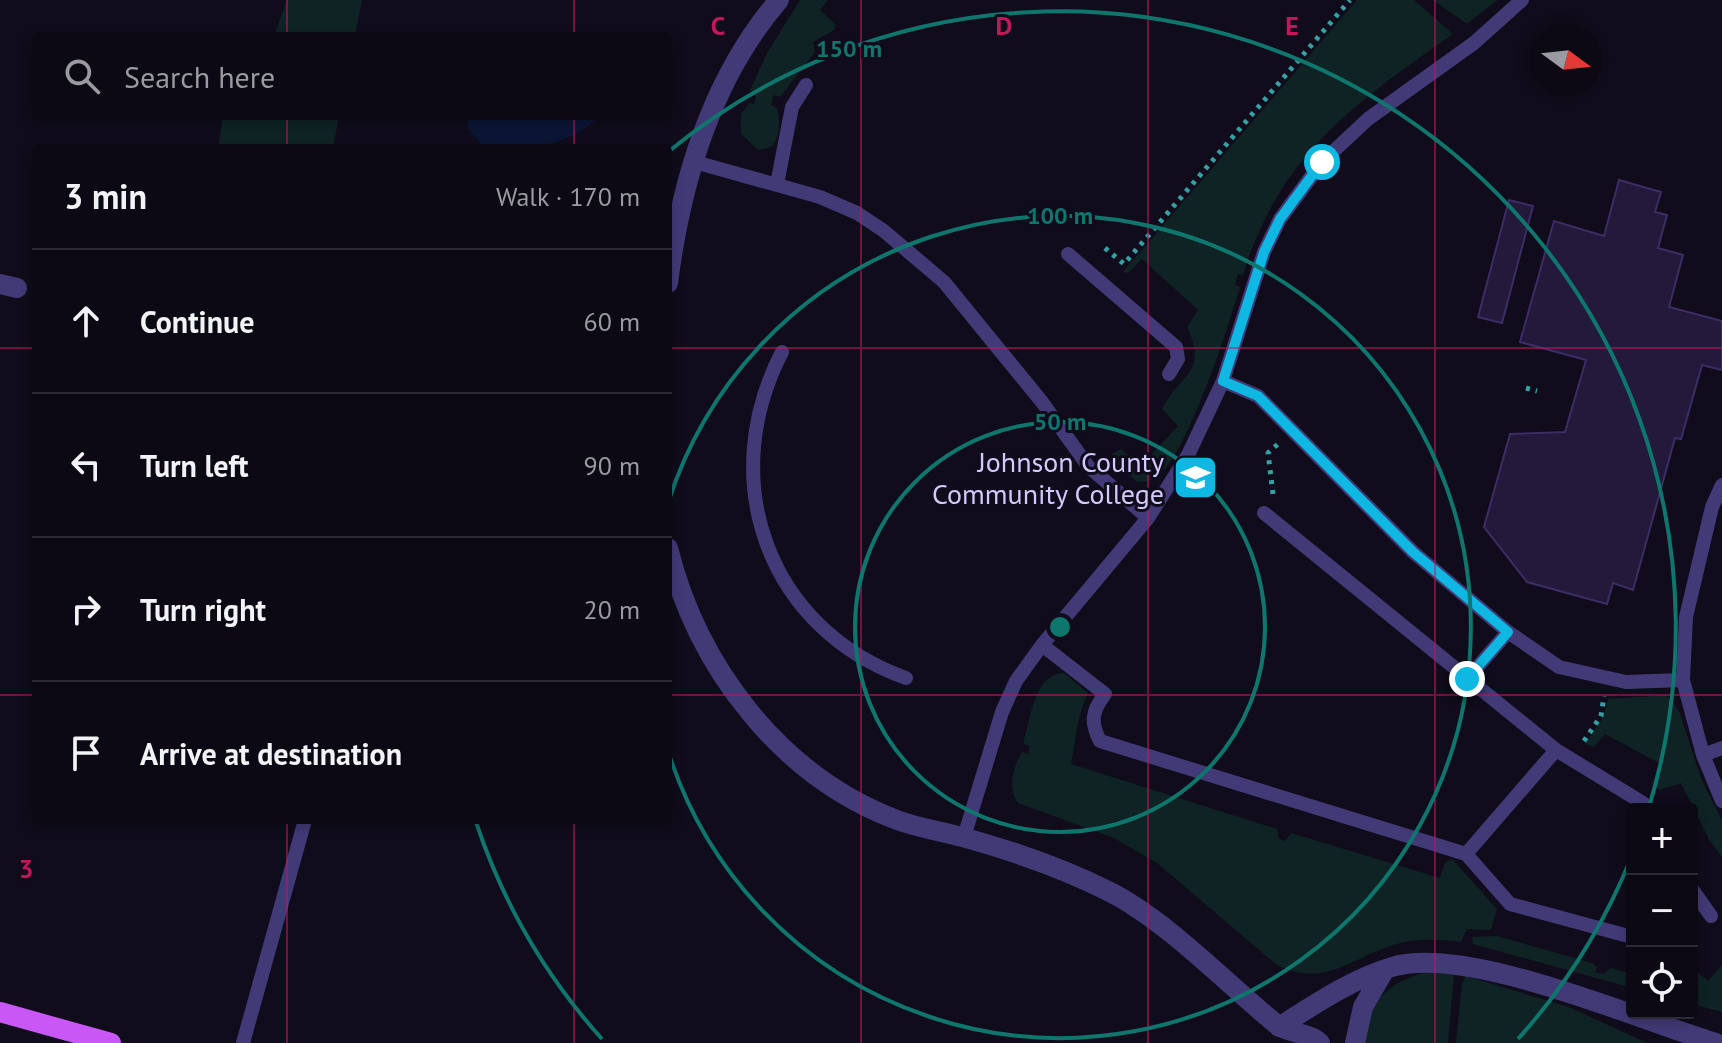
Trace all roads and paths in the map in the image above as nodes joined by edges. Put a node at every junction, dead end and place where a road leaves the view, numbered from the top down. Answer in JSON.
{"nodes":[{"id":1,"x":779,"y":0,"type":"edge"},
{"id":2,"x":1350,"y":0,"type":"edge"},
{"id":3,"x":1522,"y":0,"type":"edge"},
{"id":4,"x":806,"y":85,"type":"dead end"},
{"id":5,"x":691,"y":161,"type":"junction"},
{"id":6,"x":777,"y":184,"type":"junction"},
{"id":7,"x":1105,"y":248,"type":"dead end"},
{"id":8,"x":1068,"y":254,"type":"dead end"},
{"id":9,"x":672,"y":262,"type":"edge"},
{"id":10,"x":782,"y":352,"type":"dead end"},
{"id":11,"x":1169,"y":374,"type":"dead end"},
{"id":12,"x":1223,"y":381,"type":"junction"},
{"id":13,"x":1526,"y":388,"type":"dead end"},
{"id":14,"x":1537,"y":391,"type":"dead end"},
{"id":15,"x":1294,"y":430,"type":"junction"},
{"id":16,"x":1722,"y":485,"type":"edge"},
{"id":17,"x":1273,"y":494,"type":"dead end"},
{"id":18,"x":1264,"y":513,"type":"dead end"},
{"id":19,"x":1148,"y":518,"type":"junction"},
{"id":20,"x":672,"y":564,"type":"edge"},
{"id":21,"x":1508,"y":632,"type":"junction"},
{"id":22,"x":1042,"y":645,"type":"junction"},
{"id":23,"x":906,"y":678,"type":"dead end"},
{"id":24,"x":1467,"y":679,"type":"junction"},
{"id":25,"x":1683,"y":680,"type":"junction"},
{"id":26,"x":1604,"y":695,"type":"dead end"},
{"id":27,"x":1584,"y":741,"type":"dead end"},
{"id":28,"x":1722,"y":748,"type":"edge"},
{"id":29,"x":1556,"y":750,"type":"junction"},
{"id":30,"x":1703,"y":755,"type":"junction"},
{"id":31,"x":1722,"y":801,"type":"edge"},
{"id":32,"x":1643,"y":803,"type":"edge"},
{"id":33,"x":304,"y":824,"type":"edge"},
{"id":34,"x":964,"y":837,"type":"junction"},
{"id":35,"x":1466,"y":854,"type":"junction"},
{"id":36,"x":1698,"y":898,"type":"edge"},
{"id":37,"x":1711,"y":916,"type":"dead end"},
{"id":38,"x":1626,"y":935,"type":"edge"},
{"id":39,"x":1384,"y":971,"type":"junction"},
{"id":40,"x":0,"y":1012,"type":"edge"},
{"id":41,"x":1281,"y":1035,"type":"edge"},
{"id":42,"x":111,"y":1043,"type":"edge"},
{"id":43,"x":243,"y":1043,"type":"edge"},
{"id":44,"x":1320,"y":1043,"type":"edge"},
{"id":45,"x":1355,"y":1043,"type":"edge"},
{"id":46,"x":1716,"y":1043,"type":"edge"}],
"edges":[{"from":1,"to":5,"type":"street"},
{"from":2,"to":7,"type":"path"},
{"from":3,"to":12,"type":"lane"},
{"from":4,"to":6,"type":"lane"},
{"from":5,"to":6,"type":"lane"},
{"from":5,"to":9,"type":"street"},
{"from":6,"to":19,"type":"lane"},
{"from":8,"to":11,"type":"lane"},
{"from":10,"to":23,"type":"lane"},
{"from":12,"to":15,"type":"lane"},
{"from":12,"to":19,"type":"lane"},
{"from":13,"to":14,"type":"path"},
{"from":15,"to":17,"type":"path"},
{"from":15,"to":21,"type":"lane"},
{"from":16,"to":25,"type":"lane"},
{"from":18,"to":24,"type":"lane"},
{"from":19,"to":22,"type":"lane"},
{"from":20,"to":34,"type":"street"},
{"from":21,"to":24,"type":"lane"},
{"from":21,"to":25,"type":"lane"},
{"from":22,"to":34,"type":"lane"},
{"from":22,"to":35,"type":"lane"},
{"from":24,"to":29,"type":"lane"},
{"from":25,"to":30,"type":"lane"},
{"from":26,"to":27,"type":"path"},
{"from":28,"to":30,"type":"lane"},
{"from":29,"to":32,"type":"lane"},
{"from":29,"to":35,"type":"lane"},
{"from":30,"to":31,"type":"lane"},
{"from":33,"to":43,"type":"lane"},
{"from":34,"to":41,"type":"street"},
{"from":35,"to":38,"type":"lane"},
{"from":36,"to":37,"type":"lane"},
{"from":39,"to":41,"type":"street"},
{"from":39,"to":45,"type":"street"},
{"from":39,"to":46,"type":"street"},
{"from":40,"to":42,"type":"main road"},
{"from":41,"to":44,"type":"street"}]}
